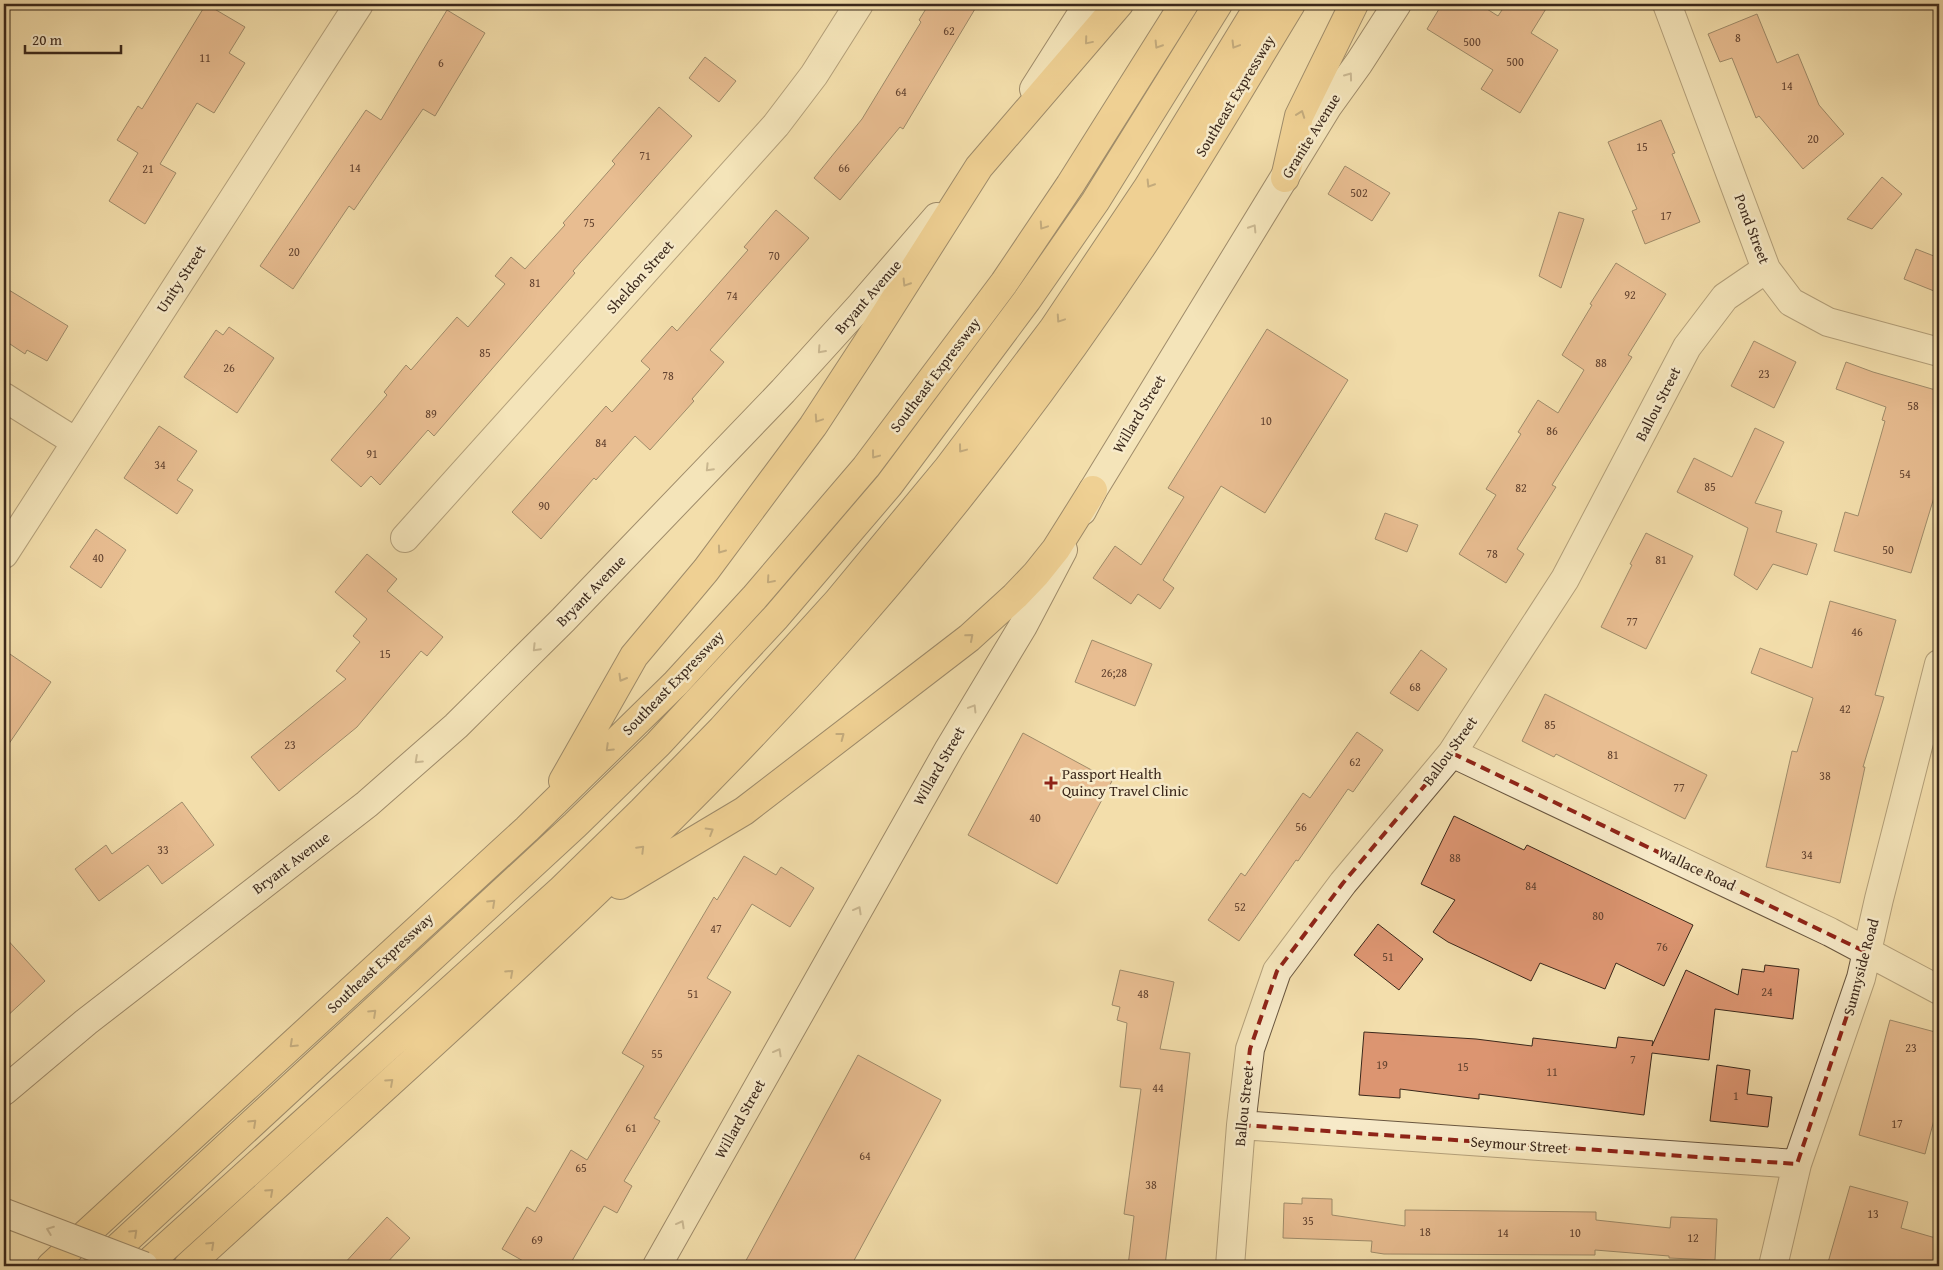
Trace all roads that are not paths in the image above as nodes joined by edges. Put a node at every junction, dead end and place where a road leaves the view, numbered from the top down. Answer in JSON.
{"nodes":[{"id":1,"x":359,"y":4,"type":"edge"},
{"id":2,"x":859,"y":4,"type":"edge"},
{"id":3,"x":1088,"y":4,"type":"edge"},
{"id":4,"x":1119,"y":4,"type":"edge"},
{"id":5,"x":1184,"y":4,"type":"edge"},
{"id":6,"x":1218,"y":4,"type":"edge"},
{"id":7,"x":1260,"y":4,"type":"edge"},
{"id":8,"x":1291,"y":4,"type":"edge"},
{"id":9,"x":1354,"y":4,"type":"edge"},
{"id":10,"x":1397,"y":4,"type":"edge"},
{"id":11,"x":1667,"y":4,"type":"edge"},
{"id":12,"x":979,"y":167,"type":"junction"},
{"id":13,"x":1285,"y":178,"type":"junction"},
{"id":14,"x":1227,"y":269,"type":"joint"},
{"id":15,"x":1766,"y":269,"type":"junction"},
{"id":16,"x":1939,"y":352,"type":"edge"},
{"id":17,"x":4,"y":397,"type":"edge"},
{"id":18,"x":76,"y":442,"type":"junction"},
{"id":19,"x":1093,"y":490,"type":"junction"},
{"id":20,"x":405,"y":538,"type":"dead end"},
{"id":21,"x":4,"y":554,"type":"edge"},
{"id":22,"x":1938,"y":677,"type":"edge"},
{"id":23,"x":1452,"y":753,"type":"junction"},
{"id":24,"x":546,"y":810,"type":"junction"},
{"id":25,"x":578,"y":910,"type":"junction"},
{"id":26,"x":1868,"y":953,"type":"junction"},
{"id":27,"x":1939,"y":990,"type":"edge"},
{"id":28,"x":4,"y":1091,"type":"edge"},
{"id":29,"x":1241,"y":1126,"type":"junction"},
{"id":30,"x":1797,"y":1164,"type":"junction"},
{"id":31,"x":4,"y":1213,"type":"edge"},
{"id":32,"x":662,"y":1261,"type":"edge"},
{"id":33,"x":51,"y":1266,"type":"edge"},
{"id":34,"x":98,"y":1266,"type":"edge"},
{"id":35,"x":145,"y":1266,"type":"edge"},
{"id":36,"x":188,"y":1266,"type":"edge"},
{"id":37,"x":1230,"y":1266,"type":"edge"},
{"id":38,"x":1773,"y":1266,"type":"edge"}],
"edges":[{"from":1,"to":18,"type":"street","name":"Unity Street"},
{"from":2,"to":20,"type":"street","name":"Sheldon Street"},
{"from":3,"to":12,"type":"street","name":"Bryant Avenue"},
{"from":4,"to":12,"type":"highway","one_way":true},
{"from":5,"to":24,"type":"highway","name":"Southeast Expressway","one_way":true},
{"from":34,"to":6,"type":"highway","one_way":true},
{"from":7,"to":35,"type":"highway","one_way":true},
{"from":25,"to":8,"type":"highway","name":"Southeast Expressway","one_way":true},
{"from":13,"to":9,"type":"highway","one_way":true},
{"from":13,"to":10,"type":"street","name":"Granite Avenue","one_way":true},
{"from":11,"to":15,"type":"street","name":"Pond Street"},
{"from":12,"to":24,"type":"highway","one_way":true},
{"from":12,"to":28,"type":"street","name":"Bryant Avenue","one_way":true},
{"from":14,"to":13,"type":"street","name":"Granite Avenue","one_way":true},
{"from":14,"to":19,"type":"street","name":"Willard Street"},
{"from":15,"to":16,"type":"street","name":"Pond Street"},
{"from":15,"to":23,"type":"street","name":"Ballou Street"},
{"from":17,"to":18,"type":"street"},
{"from":18,"to":21,"type":"street","name":"Unity Street"},
{"from":25,"to":19,"type":"highway","one_way":true},
{"from":32,"to":19,"type":"street","name":"Willard Street","one_way":true},
{"from":22,"to":26,"type":"street","name":"Sunnyside Road"},
{"from":23,"to":26,"type":"street","name":"Wallace Road"},
{"from":23,"to":29,"type":"street","name":"Ballou Street"},
{"from":24,"to":33,"type":"highway","name":"Southeast Expressway","one_way":true},
{"from":36,"to":25,"type":"highway","name":"Southeast Expressway","one_way":true},
{"from":26,"to":27,"type":"street","name":"Wallace Road"},
{"from":26,"to":30,"type":"street","name":"Sunnyside Road"},
{"from":29,"to":30,"type":"street","name":"Seymour Street"},
{"from":29,"to":37,"type":"street","name":"Ballou Street"},
{"from":30,"to":38,"type":"street","name":"Sunnyside Road"},
{"from":35,"to":31,"type":"street","one_way":true,"bridge":true}]}
